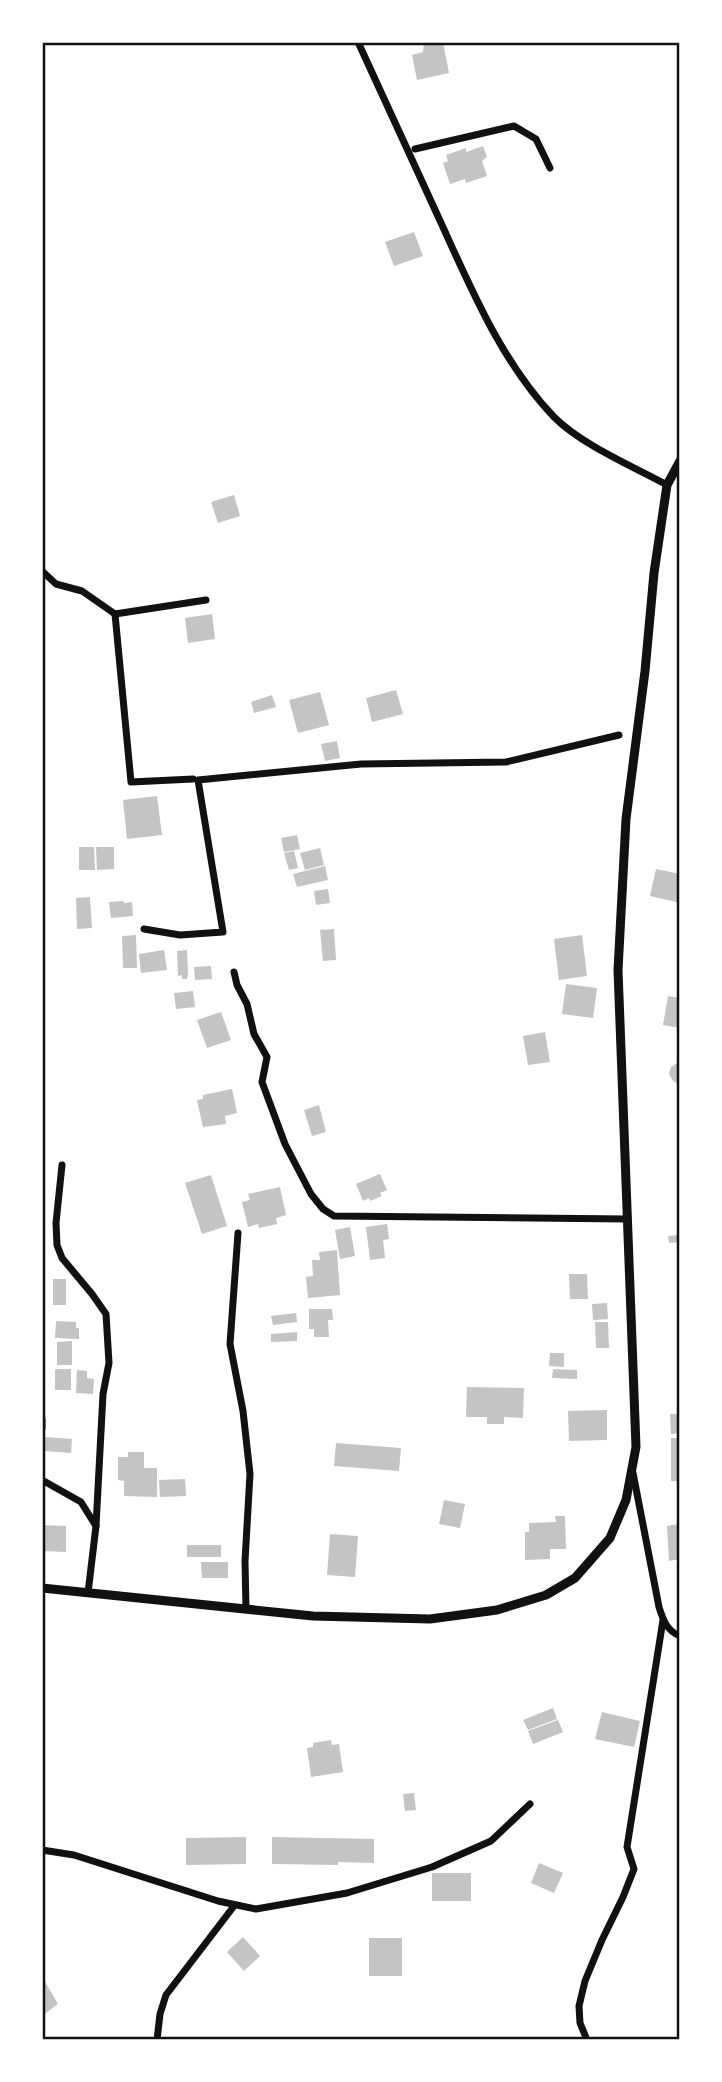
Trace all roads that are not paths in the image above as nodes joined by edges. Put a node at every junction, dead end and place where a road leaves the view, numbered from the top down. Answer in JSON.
{"nodes":[{"id":1,"x":358,"y":42,"type":"edge"},
{"id":2,"x":415,"y":149,"type":"dead end"},
{"id":3,"x":550,"y":168,"type":"dead end"},
{"id":4,"x":680,"y":461,"type":"edge"},
{"id":5,"x":667,"y":485,"type":"junction"},
{"id":6,"x":42,"y":571,"type":"edge"},
{"id":7,"x":115,"y":614,"type":"junction"},
{"id":8,"x":619,"y":734,"type":"dead end"},
{"id":9,"x":193,"y":779,"type":"dead end"},
{"id":10,"x":144,"y":929,"type":"dead end"},
{"id":11,"x":234,"y":972,"type":"dead end"},
{"id":12,"x":62,"y":1165,"type":"dead end"},
{"id":13,"x":626,"y":1219,"type":"junction"},
{"id":14,"x":238,"y":1233,"type":"dead end"},
{"id":15,"x":42,"y":1419,"type":"edge"},
{"id":16,"x":42,"y":1428,"type":"edge"},
{"id":17,"x":632,"y":1469,"type":"junction"},
{"id":18,"x":42,"y":1480,"type":"edge"},
{"id":19,"x":96,"y":1526,"type":"junction"},
{"id":20,"x":42,"y":1588,"type":"edge"},
{"id":21,"x":88,"y":1593,"type":"junction"},
{"id":22,"x":246,"y":1609,"type":"junction"},
{"id":23,"x":663,"y":1620,"type":"junction"},
{"id":24,"x":680,"y":1636,"type":"edge"},
{"id":25,"x":530,"y":1804,"type":"dead end"},
{"id":26,"x":42,"y":1850,"type":"edge"},
{"id":27,"x":234,"y":1906,"type":"junction"},
{"id":28,"x":157,"y":2040,"type":"edge"},
{"id":29,"x":587,"y":2040,"type":"edge"}],
"edges":[{"from":1,"to":5,"type":"street"},
{"from":2,"to":3,"type":"street"},
{"from":4,"to":5,"type":"street"},
{"from":5,"to":13,"type":"street"},
{"from":6,"to":7,"type":"street"},
{"from":7,"to":7,"type":"street"},
{"from":7,"to":9,"type":"street"},
{"from":8,"to":10,"type":"street"},
{"from":11,"to":13,"type":"street"},
{"from":12,"to":19,"type":"street"},
{"from":13,"to":17,"type":"street"},
{"from":14,"to":22,"type":"street"},
{"from":15,"to":16,"type":"street"},
{"from":17,"to":22,"type":"street"},
{"from":17,"to":23,"type":"street"},
{"from":18,"to":19,"type":"street"},
{"from":19,"to":21,"type":"street"},
{"from":20,"to":21,"type":"street"},
{"from":21,"to":22,"type":"street"},
{"from":23,"to":24,"type":"street"},
{"from":23,"to":29,"type":"street"},
{"from":25,"to":27,"type":"street"},
{"from":26,"to":27,"type":"street"},
{"from":27,"to":28,"type":"street"}]}
